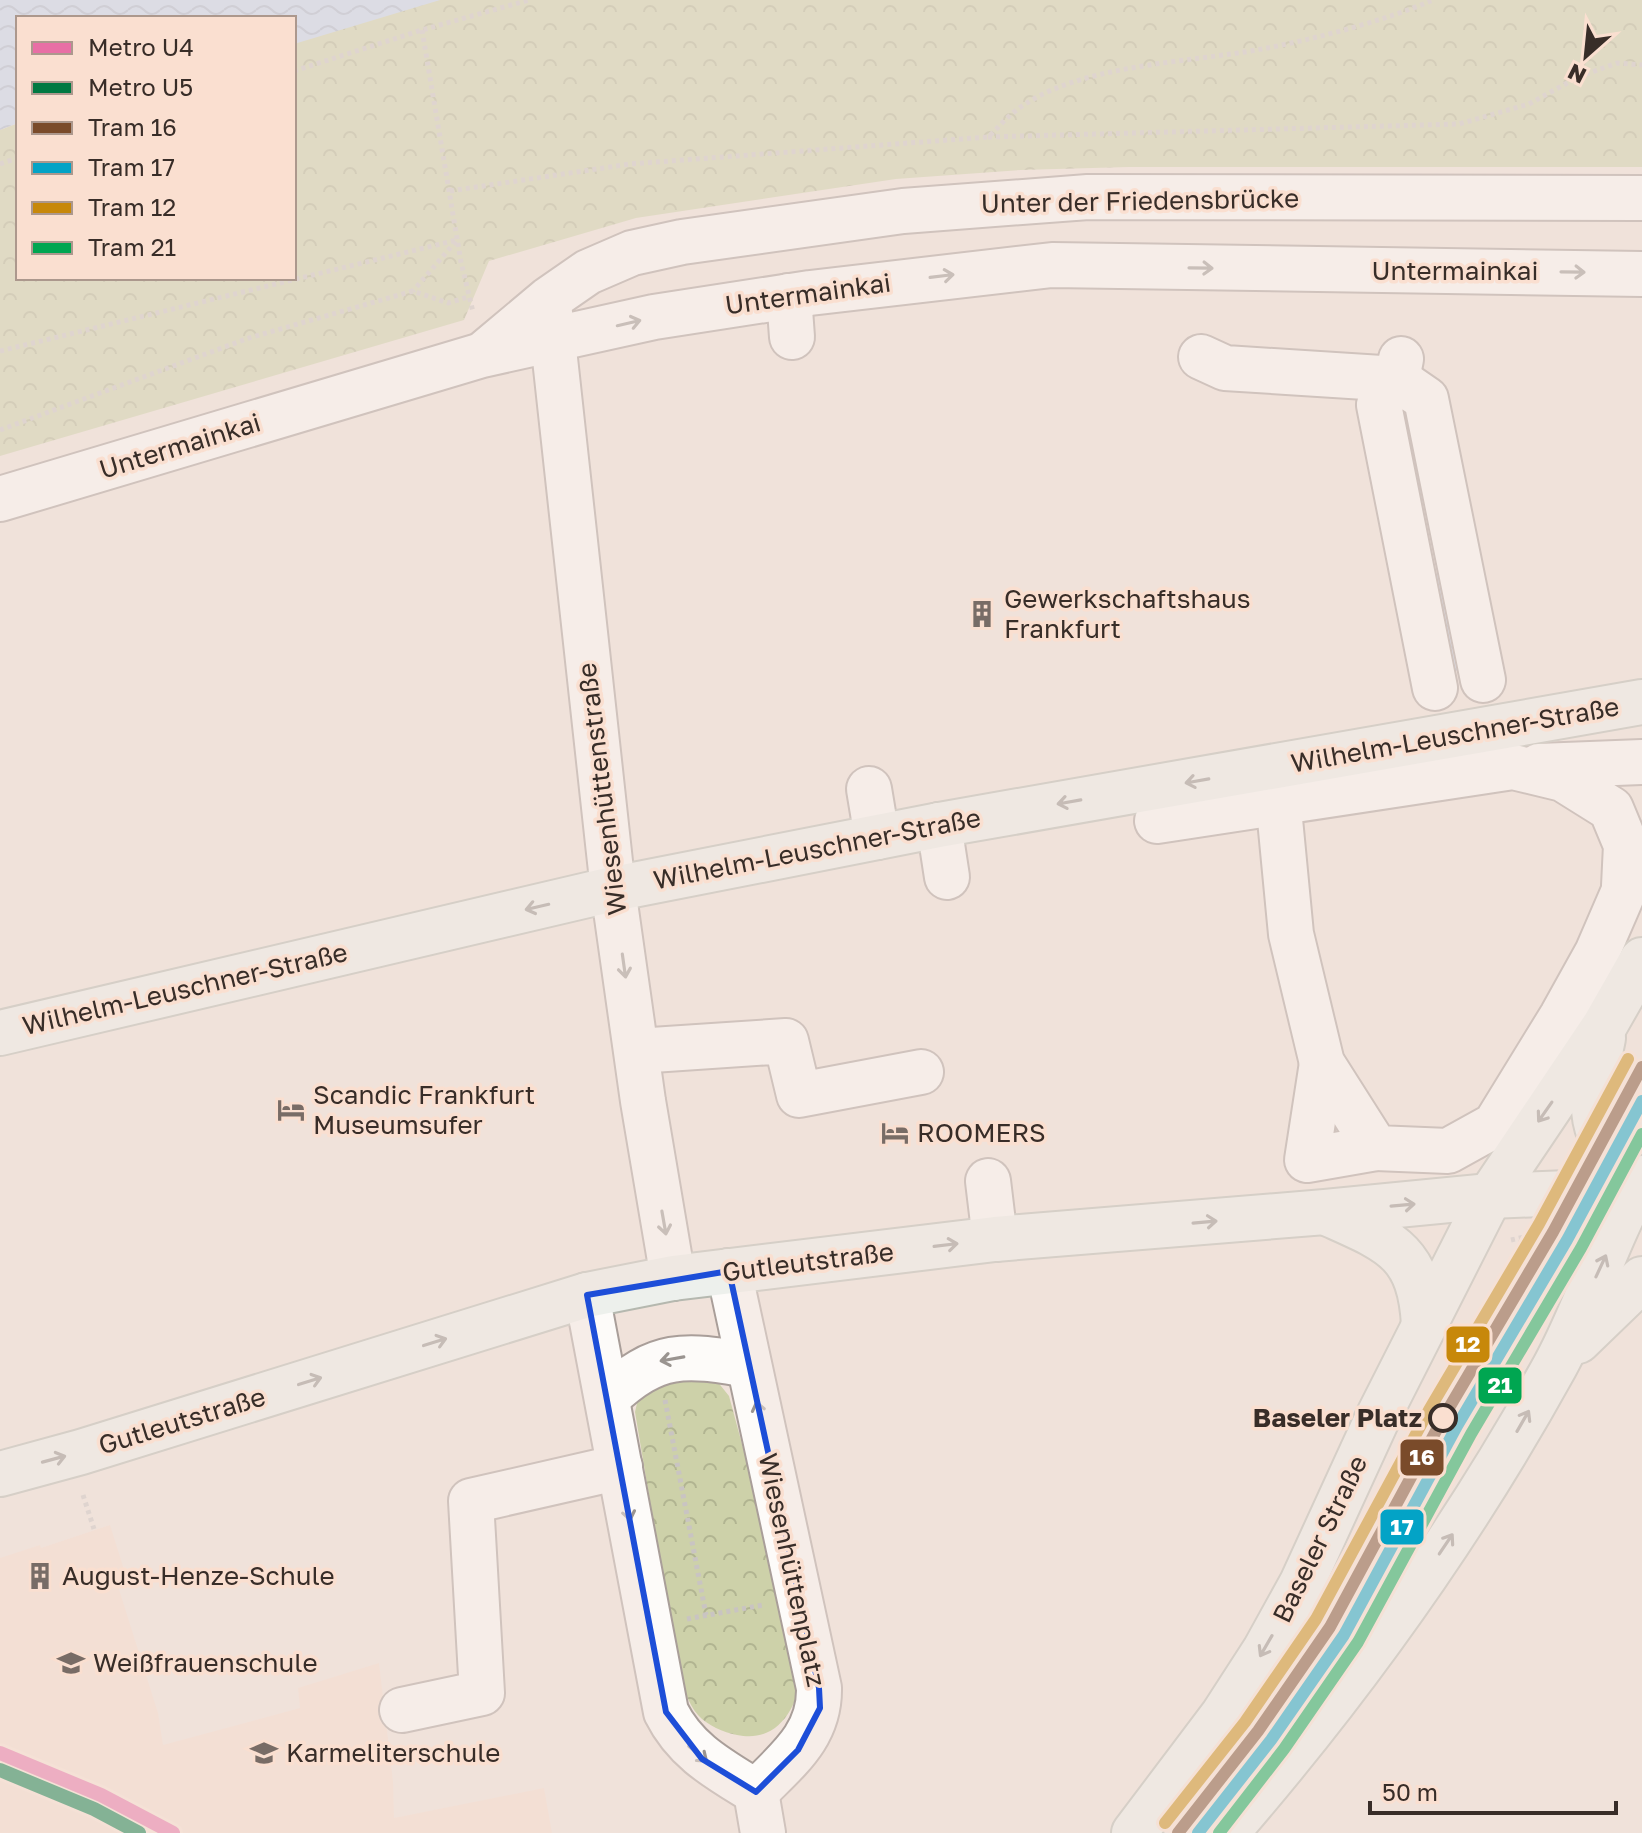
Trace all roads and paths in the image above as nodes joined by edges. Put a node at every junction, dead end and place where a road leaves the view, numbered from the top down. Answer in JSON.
{"nodes":[{"id":1,"x":529,"y":0,"type":"edge"},
{"id":2,"x":1433,"y":0,"type":"edge"},
{"id":3,"x":422,"y":30,"type":"junction"},
{"id":4,"x":1642,"y":65,"type":"edge"},
{"id":5,"x":296,"y":70,"type":"edge"},
{"id":6,"x":988,"y":137,"type":"junction"},
{"id":7,"x":450,"y":191,"type":"junction"},
{"id":8,"x":1642,"y":198,"type":"edge"},
{"id":9,"x":457,"y":240,"type":"junction"},
{"id":10,"x":1642,"y":274,"type":"edge"},
{"id":11,"x":296,"y":279,"type":"edge"},
{"id":12,"x":292,"y":280,"type":"edge"},
{"id":13,"x":413,"y":291,"type":"junction"},
{"id":14,"x":468,"y":297,"type":"junction"},
{"id":15,"x":551,"y":320,"type":"junction"},
{"id":16,"x":478,"y":336,"type":"junction"},
{"id":17,"x":0,"y":351,"type":"edge"},
{"id":18,"x":1201,"y":357,"type":"dead end"},
{"id":19,"x":1382,"y":380,"type":"junction"},
{"id":20,"x":0,"y":430,"type":"edge"},
{"id":21,"x":0,"y":499,"type":"edge"},
{"id":22,"x":1455,"y":532,"type":"junction"},
{"id":23,"x":1403,"y":544,"type":"junction"},
{"id":24,"x":1483,"y":680,"type":"dead end"},
{"id":25,"x":1435,"y":688,"type":"dead end"},
{"id":26,"x":1642,"y":702,"type":"edge"},
{"id":27,"x":1642,"y":762,"type":"edge"},
{"id":28,"x":1513,"y":767,"type":"junction"},
{"id":29,"x":869,"y":789,"type":"dead end"},
{"id":30,"x":1277,"y":796,"type":"junction"},
{"id":31,"x":1157,"y":821,"type":"dead end"},
{"id":32,"x":939,"y":825,"type":"junction"},
{"id":33,"x":877,"y":837,"type":"junction"},
{"id":34,"x":1642,"y":849,"type":"edge"},
{"id":35,"x":947,"y":877,"type":"dead end"},
{"id":36,"x":613,"y":889,"type":"junction"},
{"id":37,"x":1623,"y":893,"type":"junction"},
{"id":38,"x":1642,"y":960,"type":"edge"},
{"id":39,"x":1605,"y":1025,"type":"junction"},
{"id":40,"x":0,"y":1033,"type":"edge"},
{"id":41,"x":637,"y":1051,"type":"junction"},
{"id":42,"x":1322,"y":1063,"type":"junction"},
{"id":43,"x":921,"y":1072,"type":"dead end"},
{"id":44,"x":1380,"y":1157,"type":"junction"},
{"id":45,"x":988,"y":1181,"type":"dead end"},
{"id":46,"x":1640,"y":1191,"type":"edge"},
{"id":47,"x":1490,"y":1196,"type":"junction"},
{"id":48,"x":1325,"y":1212,"type":"junction"},
{"id":49,"x":1540,"y":1234,"type":"dead end"},
{"id":50,"x":1522,"y":1238,"type":"junction"},
{"id":51,"x":995,"y":1239,"type":"junction"},
{"id":52,"x":1498,"y":1242,"type":"dead end"},
{"id":53,"x":729,"y":1271,"type":"junction"},
{"id":54,"x":673,"y":1278,"type":"junction"},
{"id":55,"x":1642,"y":1279,"type":"edge"},
{"id":56,"x":587,"y":1295,"type":"junction"},
{"id":57,"x":1424,"y":1325,"type":"junction"},
{"id":58,"x":657,"y":1362,"type":"junction"},
{"id":59,"x":1557,"y":1362,"type":"junction"},
{"id":60,"x":748,"y":1365,"type":"junction"},
{"id":61,"x":607,"y":1398,"type":"junction"},
{"id":62,"x":620,"y":1467,"type":"junction"},
{"id":63,"x":0,"y":1474,"type":"edge"},
{"id":64,"x":83,"y":1495,"type":"dead end"},
{"id":65,"x":1375,"y":1522,"type":"dead end"},
{"id":66,"x":94,"y":1529,"type":"dead end"},
{"id":67,"x":1347,"y":1576,"type":"dead end"},
{"id":68,"x":1378,"y":1593,"type":"dead end"},
{"id":69,"x":769,"y":1604,"type":"dead end"},
{"id":70,"x":706,"y":1615,"type":"junction"},
{"id":71,"x":682,"y":1620,"type":"dead end"},
{"id":72,"x":402,"y":1710,"type":"dead end"},
{"id":73,"x":759,"y":1812,"type":"edge"},
{"id":74,"x":1134,"y":1833,"type":"edge"},
{"id":75,"x":1226,"y":1833,"type":"edge"}],
"edges":[{"from":1,"to":3,"type":"path"},
{"from":2,"to":6,"type":"path"},
{"from":3,"to":5,"type":"path"},
{"from":3,"to":7,"type":"path"},
{"from":4,"to":6,"type":"path"},
{"from":6,"to":7,"type":"path"},
{"from":7,"to":9,"type":"path"},
{"from":8,"to":15,"type":"street","name":"Unter der Friedensbrücke"},
{"from":9,"to":11,"type":"path"},
{"from":9,"to":13,"type":"path"},
{"from":9,"to":14,"type":"path"},
{"from":15,"to":10,"type":"street","name":"Untermainkai","one_way":true},
{"from":12,"to":17,"type":"path"},
{"from":13,"to":14,"type":"path"},
{"from":13,"to":20,"type":"path"},
{"from":14,"to":16,"type":"path"},
{"from":15,"to":16,"type":"street","name":"Untermainkai"},
{"from":15,"to":36,"type":"street","name":"Wiesenhüttenstraße"},
{"from":16,"to":21,"type":"street","name":"Untermainkai"},
{"from":18,"to":19,"type":"street"},
{"from":19,"to":22,"type":"street"},
{"from":19,"to":23,"type":"street"},
{"from":22,"to":23,"type":"street"},
{"from":22,"to":24,"type":"street"},
{"from":23,"to":25,"type":"street"},
{"from":26,"to":32,"type":"main road","name":"Wilhelm-Leuschner-Straße","one_way":true},
{"from":27,"to":28,"type":"street","name":"Wilhelm-Leuschner-Straße"},
{"from":28,"to":30,"type":"street","name":"Wilhelm-Leuschner-Straße"},
{"from":28,"to":37,"type":"street","name":"Wilhelm-Leuschner-Straße"},
{"from":29,"to":33,"type":"street"},
{"from":30,"to":31,"type":"street","name":"Wilhelm-Leuschner-Straße"},
{"from":30,"to":42,"type":"street"},
{"from":32,"to":33,"type":"main road","name":"Wilhelm-Leuschner-Straße"},
{"from":32,"to":35,"type":"street"},
{"from":33,"to":36,"type":"main road","name":"Wilhelm-Leuschner-Straße"},
{"from":34,"to":37,"type":"street"},
{"from":36,"to":40,"type":"main road","name":"Wilhelm-Leuschner-Straße","one_way":true},
{"from":36,"to":41,"type":"street","name":"Wiesenhüttenstraße","one_way":true},
{"from":37,"to":44,"type":"street"},
{"from":38,"to":39,"type":"main road"},
{"from":39,"to":46,"type":"main road"},
{"from":39,"to":47,"type":"main road","name":"Baseler Straße","one_way":true},
{"from":41,"to":43,"type":"street"},
{"from":41,"to":54,"type":"street","name":"Wiesenhüttenstraße","one_way":true},
{"from":42,"to":44,"type":"street"},
{"from":42,"to":44,"type":"street"},
{"from":45,"to":51,"type":"street"},
{"from":46,"to":47,"type":"main road","name":"Gutleutstraße"},
{"from":59,"to":46,"type":"main road","one_way":true},
{"from":48,"to":47,"type":"main road","name":"Gutleutstraße","one_way":true},
{"from":47,"to":57,"type":"main road","name":"Baseler Straße"},
{"from":51,"to":48,"type":"main road","name":"Gutleutstraße","one_way":true},
{"from":48,"to":57,"type":"main road"},
{"from":49,"to":50,"type":"path"},
{"from":50,"to":52,"type":"path"},
{"from":50,"to":65,"type":"path"},
{"from":53,"to":51,"type":"main road","name":"Gutleutstraße","one_way":true},
{"from":53,"to":54,"type":"main road","name":"Gutleutstraße"},
{"from":53,"to":60,"type":"street","name":"Wiesenhüttenplatz"},
{"from":54,"to":56,"type":"main road","name":"Gutleutstraße"},
{"from":55,"to":59,"type":"main road"},
{"from":56,"to":61,"type":"street","name":"Wiesenhüttenplatz"},
{"from":63,"to":56,"type":"main road","name":"Gutleutstraße","one_way":true},
{"from":57,"to":74,"type":"main road","name":"Baseler Straße","one_way":true},
{"from":60,"to":58,"type":"street","one_way":true},
{"from":58,"to":61,"type":"street"},
{"from":58,"to":70,"type":"path"},
{"from":75,"to":59,"type":"main road","one_way":true},
{"from":73,"to":60,"type":"street","name":"Wiesenhüttenplatz","one_way":true},
{"from":61,"to":62,"type":"street","name":"Wiesenhüttenplatz"},
{"from":62,"to":72,"type":"street"},
{"from":62,"to":73,"type":"street","name":"Wiesenhüttenplatz","one_way":true},
{"from":64,"to":66,"type":"path"},
{"from":67,"to":68,"type":"path"},
{"from":69,"to":70,"type":"path"},
{"from":70,"to":71,"type":"path"}]}
